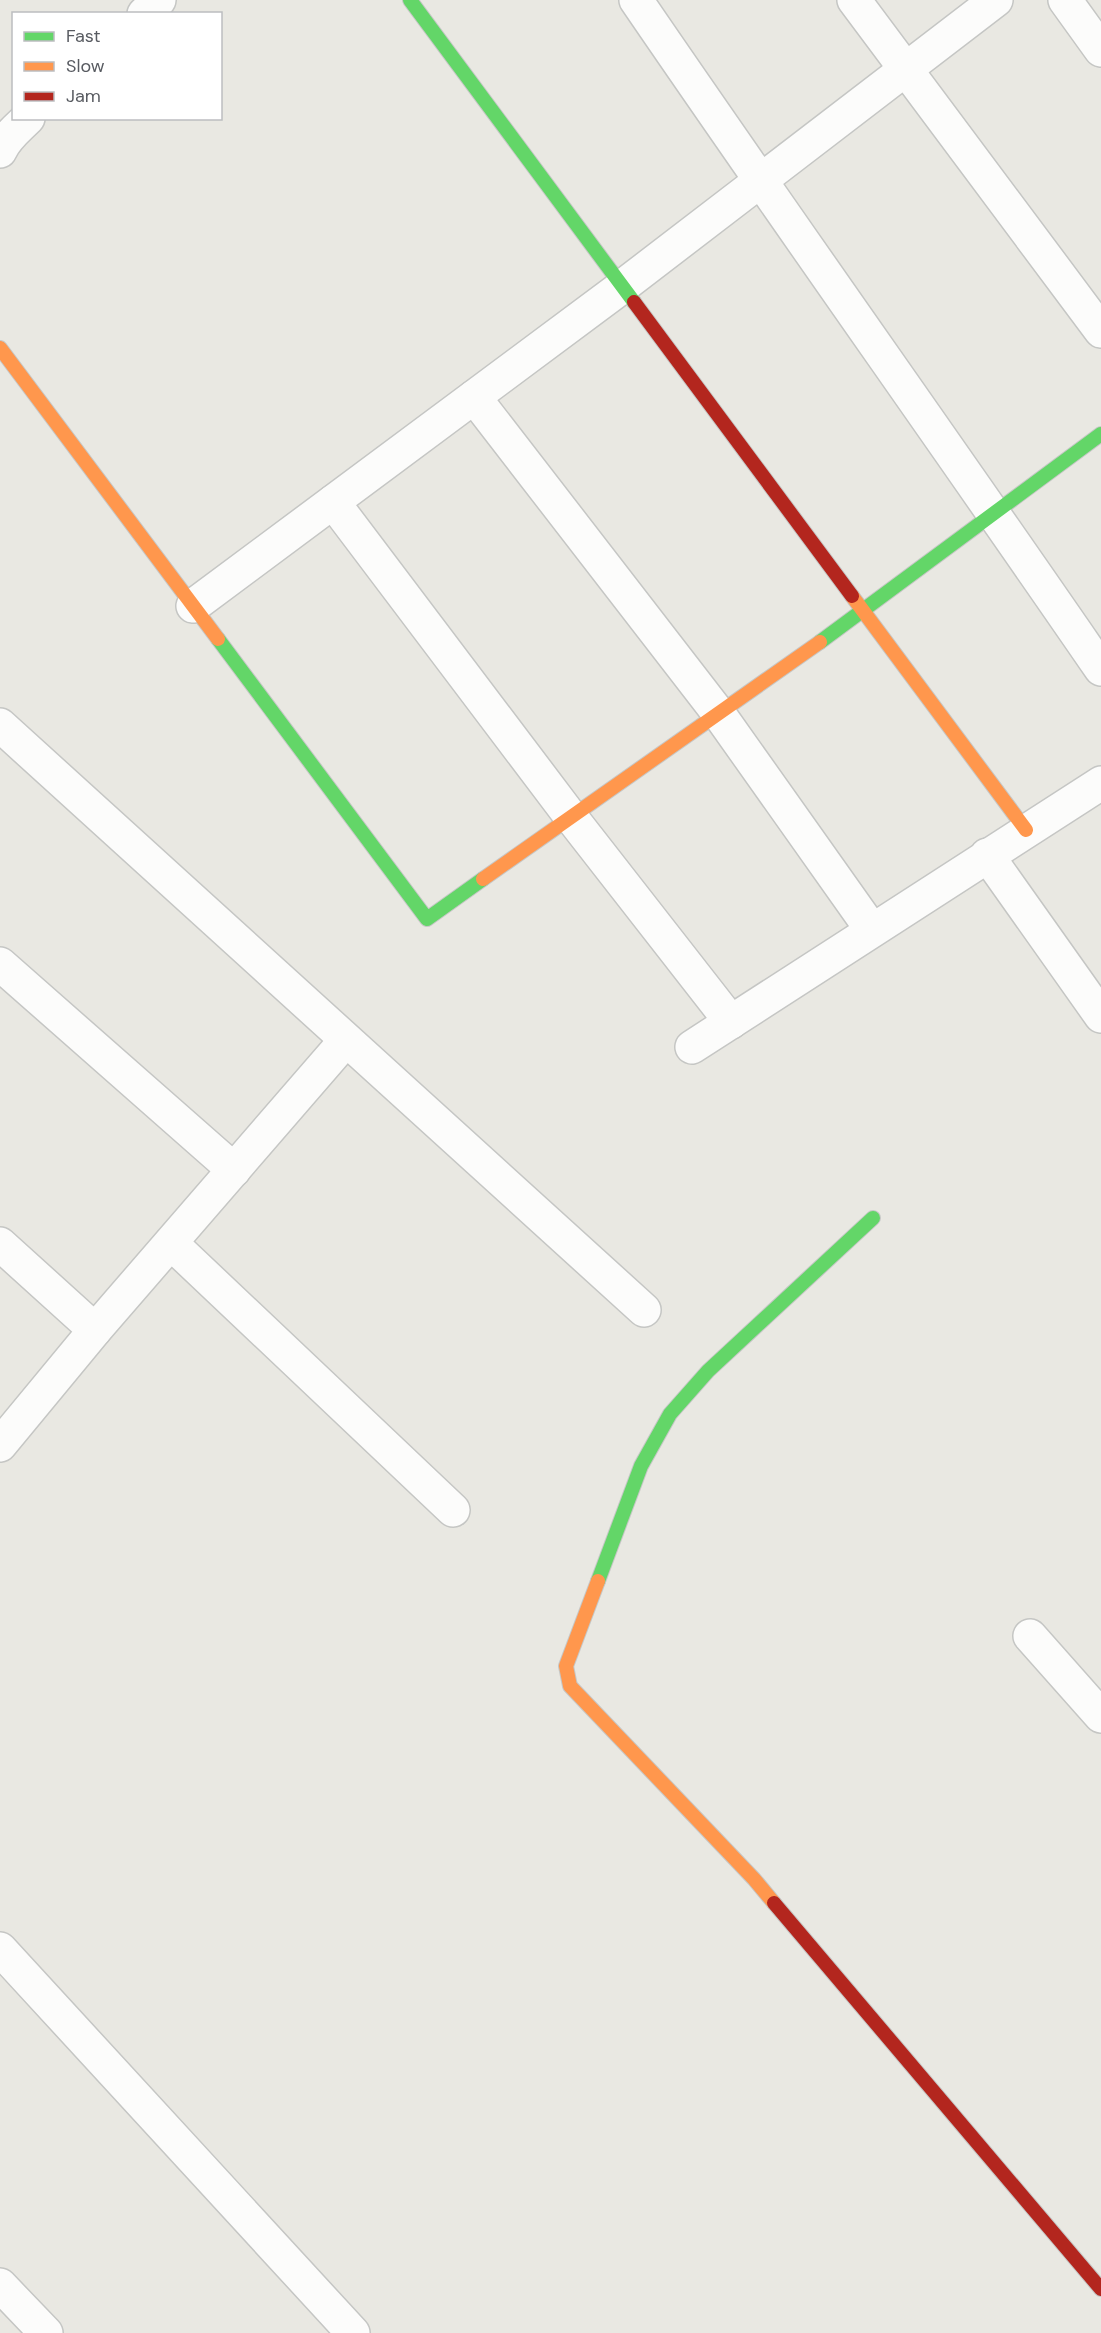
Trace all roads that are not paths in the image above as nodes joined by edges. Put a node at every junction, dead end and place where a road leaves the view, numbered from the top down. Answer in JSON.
{"nodes":[{"id":1,"x":159,"y":0,"type":"edge"},
{"id":2,"x":410,"y":0,"type":"edge"},
{"id":3,"x":636,"y":0,"type":"edge"},
{"id":4,"x":854,"y":0,"type":"edge"},
{"id":5,"x":996,"y":0,"type":"edge"},
{"id":6,"x":1065,"y":0,"type":"edge"},
{"id":7,"x":146,"y":12,"type":"edge"},
{"id":8,"x":1101,"y":50,"type":"edge"},
{"id":9,"x":905,"y":68,"type":"junction"},
{"id":10,"x":26,"y":120,"type":"edge"},
{"id":11,"x":1,"y":145,"type":"edge"},
{"id":12,"x":759,"y":180,"type":"junction"},
{"id":13,"x":623,"y":286,"type":"junction"},
{"id":14,"x":1101,"y":332,"type":"edge"},
{"id":15,"x":0,"y":348,"type":"edge"},
{"id":16,"x":474,"y":397,"type":"junction"},
{"id":17,"x":1101,"y":434,"type":"edge"},
{"id":18,"x":333,"y":502,"type":"junction"},
{"id":19,"x":994,"y":513,"type":"junction"},
{"id":20,"x":193,"y":606,"type":"junction"},
{"id":21,"x":865,"y":610,"type":"junction"},
{"id":22,"x":1101,"y":669,"type":"edge"},
{"id":23,"x":718,"y":714,"type":"junction"},
{"id":24,"x":0,"y":725,"type":"edge"},
{"id":25,"x":1101,"y":783,"type":"edge"},
{"id":26,"x":571,"y":817,"type":"junction"},
{"id":27,"x":1026,"y":830,"type":"junction"},
{"id":28,"x":987,"y":855,"type":"junction"},
{"id":29,"x":872,"y":930,"type":"junction"},
{"id":30,"x":0,"y":964,"type":"edge"},
{"id":31,"x":1101,"y":1016,"type":"edge"},
{"id":32,"x":731,"y":1022,"type":"junction"},
{"id":33,"x":346,"y":1040,"type":"junction"},
{"id":34,"x":692,"y":1047,"type":"dead end"},
{"id":35,"x":234,"y":1170,"type":"junction"},
{"id":36,"x":873,"y":1218,"type":"dead end"},
{"id":37,"x":171,"y":1243,"type":"junction"},
{"id":38,"x":0,"y":1244,"type":"edge"},
{"id":39,"x":644,"y":1310,"type":"dead end"},
{"id":40,"x":95,"y":1330,"type":"junction"},
{"id":41,"x":0,"y":1445,"type":"edge"},
{"id":42,"x":453,"y":1510,"type":"dead end"},
{"id":43,"x":1030,"y":1636,"type":"dead end"},
{"id":44,"x":1101,"y":1716,"type":"edge"},
{"id":45,"x":0,"y":1949,"type":"edge"},
{"id":46,"x":0,"y":2285,"type":"edge"},
{"id":47,"x":1101,"y":2289,"type":"edge"},
{"id":48,"x":46,"y":2333,"type":"edge"},
{"id":49,"x":353,"y":2333,"type":"edge"}],
"edges":[{"from":1,"to":7,"type":"street"},
{"from":2,"to":13,"type":"street"},
{"from":3,"to":12,"type":"street"},
{"from":4,"to":9,"type":"street"},
{"from":5,"to":9,"type":"street"},
{"from":6,"to":8,"type":"street"},
{"from":9,"to":12,"type":"street"},
{"from":9,"to":14,"type":"street"},
{"from":10,"to":11,"type":"street"},
{"from":12,"to":13,"type":"street"},
{"from":12,"to":19,"type":"street"},
{"from":13,"to":16,"type":"street"},
{"from":13,"to":21,"type":"street"},
{"from":15,"to":20,"type":"street"},
{"from":16,"to":18,"type":"street"},
{"from":16,"to":23,"type":"street"},
{"from":17,"to":19,"type":"street"},
{"from":18,"to":20,"type":"street"},
{"from":18,"to":26,"type":"street"},
{"from":19,"to":21,"type":"street"},
{"from":19,"to":22,"type":"street"},
{"from":20,"to":26,"type":"street"},
{"from":21,"to":23,"type":"street"},
{"from":21,"to":27,"type":"street"},
{"from":23,"to":26,"type":"street"},
{"from":23,"to":29,"type":"street"},
{"from":24,"to":33,"type":"street"},
{"from":25,"to":27,"type":"street"},
{"from":26,"to":32,"type":"street"},
{"from":27,"to":28,"type":"street"},
{"from":28,"to":29,"type":"street"},
{"from":28,"to":31,"type":"street"},
{"from":29,"to":32,"type":"street"},
{"from":30,"to":35,"type":"street"},
{"from":32,"to":34,"type":"street"},
{"from":33,"to":35,"type":"street"},
{"from":33,"to":39,"type":"street"},
{"from":35,"to":37,"type":"street"},
{"from":36,"to":47,"type":"street"},
{"from":37,"to":40,"type":"street"},
{"from":37,"to":42,"type":"street"},
{"from":38,"to":40,"type":"street"},
{"from":40,"to":41,"type":"street"},
{"from":43,"to":44,"type":"street"},
{"from":45,"to":49,"type":"street"},
{"from":46,"to":48,"type":"street"}]}
